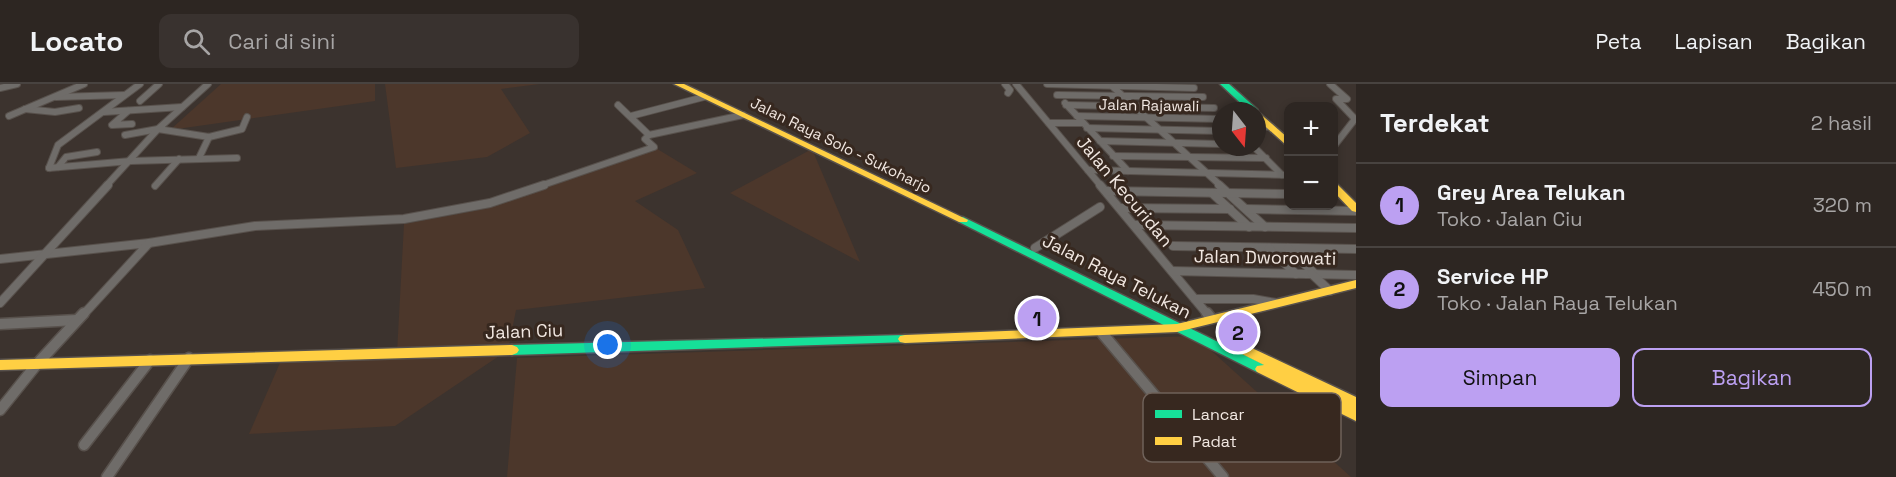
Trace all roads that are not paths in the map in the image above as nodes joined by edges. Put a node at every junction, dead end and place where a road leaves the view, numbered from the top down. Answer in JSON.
{"nodes":[{"id":1,"x":17,"y":84,"type":"edge"},
{"id":2,"x":84,"y":84,"type":"edge"},
{"id":3,"x":140,"y":84,"type":"edge"},
{"id":4,"x":159,"y":84,"type":"edge"},
{"id":5,"x":208,"y":84,"type":"edge"},
{"id":6,"x":678,"y":84,"type":"edge"},
{"id":7,"x":688,"y":84,"type":"edge"},
{"id":8,"x":1005,"y":84,"type":"edge"},
{"id":9,"x":1016,"y":84,"type":"edge"},
{"id":10,"x":1047,"y":84,"type":"edge"},
{"id":11,"x":1224,"y":84,"type":"edge"},
{"id":12,"x":1330,"y":84,"type":"edge"},
{"id":13,"x":1112,"y":86,"type":"junction"},
{"id":14,"x":1192,"y":86,"type":"edge"},
{"id":15,"x":0,"y":88,"type":"edge"},
{"id":16,"x":1008,"y":93,"type":"dead end"},
{"id":17,"x":1057,"y":94,"type":"junction"},
{"id":18,"x":125,"y":95,"type":"junction"},
{"id":19,"x":1123,"y":96,"type":"junction"},
{"id":20,"x":704,"y":97,"type":"junction"},
{"id":21,"x":1203,"y":97,"type":"junction"},
{"id":22,"x":50,"y":98,"type":"junction"},
{"id":23,"x":1347,"y":99,"type":"junction"},
{"id":24,"x":1356,"y":99,"type":"edge"},
{"id":25,"x":140,"y":101,"type":"dead end"},
{"id":26,"x":1244,"y":102,"type":"edge"},
{"id":27,"x":618,"y":105,"type":"dead end"},
{"id":28,"x":1066,"y":105,"type":"junction"},
{"id":29,"x":1134,"y":106,"type":"junction"},
{"id":30,"x":1212,"y":106,"type":"edge"},
{"id":31,"x":182,"y":107,"type":"junction"},
{"id":32,"x":79,"y":108,"type":"dead end"},
{"id":33,"x":1212,"y":108,"type":"edge"},
{"id":34,"x":25,"y":109,"type":"junction"},
{"id":35,"x":128,"y":110,"type":"junction"},
{"id":36,"x":104,"y":112,"type":"junction"},
{"id":37,"x":743,"y":115,"type":"junction"},
{"id":38,"x":9,"y":116,"type":"dead end"},
{"id":39,"x":632,"y":116,"type":"junction"},
{"id":40,"x":1077,"y":116,"type":"junction"},
{"id":41,"x":247,"y":117,"type":"dead end"},
{"id":42,"x":1146,"y":117,"type":"junction"},
{"id":43,"x":1212,"y":117,"type":"edge"},
{"id":44,"x":1355,"y":119,"type":"edge"},
{"id":45,"x":1266,"y":122,"type":"edge"},
{"id":46,"x":1048,"y":123,"type":"junction"},
{"id":47,"x":132,"y":124,"type":"dead end"},
{"id":48,"x":1085,"y":125,"type":"junction"},
{"id":49,"x":1266,"y":127,"type":"edge"},
{"id":50,"x":1271,"y":127,"type":"junction"},
{"id":51,"x":158,"y":129,"type":"junction"},
{"id":52,"x":1159,"y":129,"type":"junction"},
{"id":53,"x":1212,"y":131,"type":"edge"},
{"id":54,"x":125,"y":135,"type":"dead end"},
{"id":55,"x":649,"y":135,"type":"junction"},
{"id":56,"x":209,"y":137,"type":"junction"},
{"id":57,"x":1284,"y":138,"type":"edge"},
{"id":58,"x":1100,"y":141,"type":"junction"},
{"id":59,"x":1338,"y":141,"type":"edge"},
{"id":60,"x":1173,"y":142,"type":"junction"},
{"id":61,"x":1212,"y":144,"type":"edge"},
{"id":62,"x":97,"y":152,"type":"dead end"},
{"id":63,"x":1113,"y":156,"type":"junction"},
{"id":64,"x":1189,"y":157,"type":"junction"},
{"id":65,"x":199,"y":158,"type":"junction"},
{"id":66,"x":237,"y":158,"type":"dead end"},
{"id":67,"x":1266,"y":158,"type":"joint"},
{"id":68,"x":179,"y":159,"type":"junction"},
{"id":69,"x":131,"y":160,"type":"junction"},
{"id":70,"x":58,"y":167,"type":"junction"},
{"id":71,"x":1088,"y":170,"type":"junction"},
{"id":72,"x":1128,"y":171,"type":"junction"},
{"id":73,"x":1206,"y":173,"type":"junction"},
{"id":74,"x":1284,"y":173,"type":"edge"},
{"id":75,"x":1284,"y":175,"type":"edge"},
{"id":76,"x":155,"y":186,"type":"dead end"},
{"id":77,"x":1106,"y":191,"type":"junction"},
{"id":78,"x":1212,"y":193,"type":"junction"},
{"id":79,"x":1228,"y":193,"type":"junction"},
{"id":80,"x":1284,"y":194,"type":"edge"},
{"id":81,"x":1338,"y":194,"type":"edge"},
{"id":82,"x":1100,"y":207,"type":"dead end"},
{"id":83,"x":944,"y":208,"type":"junction"},
{"id":84,"x":1120,"y":208,"type":"junction"},
{"id":85,"x":1230,"y":209,"type":"junction"},
{"id":86,"x":1246,"y":210,"type":"junction"},
{"id":87,"x":1356,"y":210,"type":"edge"},
{"id":88,"x":1134,"y":225,"type":"junction"},
{"id":89,"x":1249,"y":226,"type":"junction"},
{"id":90,"x":1265,"y":227,"type":"junction"},
{"id":91,"x":1356,"y":228,"type":"edge"},
{"id":92,"x":996,"y":232,"type":"junction"},
{"id":93,"x":149,"y":243,"type":"junction"},
{"id":94,"x":1173,"y":246,"type":"dead end"},
{"id":95,"x":1035,"y":248,"type":"junction"},
{"id":96,"x":1269,"y":248,"type":"junction"},
{"id":97,"x":1288,"y":248,"type":"junction"},
{"id":98,"x":1356,"y":249,"type":"edge"},
{"id":99,"x":45,"y":253,"type":"junction"},
{"id":100,"x":0,"y":259,"type":"edge"},
{"id":101,"x":1172,"y":271,"type":"junction"},
{"id":102,"x":1296,"y":274,"type":"junction"},
{"id":103,"x":1314,"y":274,"type":"junction"},
{"id":104,"x":1356,"y":275,"type":"edge"},
{"id":105,"x":1356,"y":284,"type":"edge"},
{"id":106,"x":1330,"y":291,"type":"junction"},
{"id":107,"x":1195,"y":299,"type":"junction"},
{"id":108,"x":0,"y":303,"type":"edge"},
{"id":109,"x":1276,"y":303,"type":"junction"},
{"id":110,"x":1212,"y":318,"type":"junction"},
{"id":111,"x":77,"y":320,"type":"junction"},
{"id":112,"x":0,"y":324,"type":"edge"},
{"id":113,"x":1193,"y":325,"type":"junction"},
{"id":114,"x":1177,"y":328,"type":"junction"},
{"id":115,"x":1102,"y":333,"type":"junction"},
{"id":116,"x":189,"y":358,"type":"junction"},
{"id":117,"x":150,"y":360,"type":"junction"},
{"id":118,"x":37,"y":364,"type":"junction"},
{"id":119,"x":0,"y":365,"type":"edge"},
{"id":120,"x":1152,"y":393,"type":"edge"},
{"id":121,"x":1311,"y":393,"type":"edge"},
{"id":122,"x":1333,"y":393,"type":"edge"},
{"id":123,"x":1341,"y":397,"type":"edge"},
{"id":124,"x":1356,"y":404,"type":"edge"},
{"id":125,"x":1341,"y":408,"type":"edge"},
{"id":126,"x":0,"y":410,"type":"edge"},
{"id":127,"x":1356,"y":415,"type":"edge"},
{"id":128,"x":84,"y":444,"type":"dead end"},
{"id":129,"x":1210,"y":462,"type":"edge"},
{"id":130,"x":107,"y":477,"type":"edge"},
{"id":131,"x":1223,"y":477,"type":"edge"}],
"edges":[{"from":1,"to":15,"type":"street"},
{"from":2,"to":22,"type":"street"},
{"from":3,"to":18,"type":"street"},
{"from":4,"to":25,"type":"street"},
{"from":5,"to":31,"type":"street"},
{"from":6,"to":20,"type":"main road","name":"Jalan Raya Solo - Sukoharjo"},
{"from":7,"to":83,"type":"main road","name":"Jalan Raya Solo - Sukoharjo"},
{"from":8,"to":16,"type":"street"},
{"from":9,"to":46,"type":"street","name":"Jalan Kecuridan"},
{"from":10,"to":13,"type":"street"},
{"from":10,"to":17,"type":"street"},
{"from":11,"to":26,"type":"main road"},
{"from":12,"to":23,"type":"street"},
{"from":13,"to":14,"type":"street"},
{"from":13,"to":19,"type":"street"},
{"from":14,"to":21,"type":"street"},
{"from":17,"to":19,"type":"street"},
{"from":17,"to":28,"type":"street"},
{"from":18,"to":22,"type":"street"},
{"from":18,"to":36,"type":"street"},
{"from":19,"to":21,"type":"street"},
{"from":19,"to":29,"type":"street"},
{"from":20,"to":37,"type":"main road","name":"Jalan Raya Solo - Sukoharjo"},
{"from":20,"to":39,"type":"street"},
{"from":21,"to":30,"type":"street"},
{"from":22,"to":34,"type":"street"},
{"from":23,"to":24,"type":"street"},
{"from":23,"to":44,"type":"street"},
{"from":27,"to":39,"type":"street"},
{"from":28,"to":29,"type":"street"},
{"from":28,"to":40,"type":"street"},
{"from":29,"to":33,"type":"street"},
{"from":29,"to":42,"type":"street"},
{"from":31,"to":35,"type":"street"},
{"from":31,"to":51,"type":"street"},
{"from":32,"to":34,"type":"street"},
{"from":34,"to":38,"type":"street"},
{"from":35,"to":36,"type":"street"},
{"from":35,"to":47,"type":"street"},
{"from":36,"to":70,"type":"street"},
{"from":37,"to":55,"type":"street"},
{"from":37,"to":83,"type":"main road","name":"Jalan Raya Solo - Sukoharjo"},
{"from":39,"to":55,"type":"street"},
{"from":40,"to":42,"type":"street","name":"Jalan Rajawali"},
{"from":40,"to":48,"type":"street"},
{"from":41,"to":56,"type":"street"},
{"from":42,"to":43,"type":"street","name":"Jalan Rajawali"},
{"from":42,"to":52,"type":"street"},
{"from":44,"to":59,"type":"street"},
{"from":45,"to":50,"type":"main road"},
{"from":46,"to":48,"type":"street"},
{"from":46,"to":71,"type":"street","name":"Jalan Kecuridan"},
{"from":48,"to":52,"type":"street"},
{"from":48,"to":58,"type":"street"},
{"from":49,"to":50,"type":"street"},
{"from":50,"to":57,"type":"main road"},
{"from":51,"to":54,"type":"street"},
{"from":51,"to":56,"type":"street"},
{"from":51,"to":69,"type":"street"},
{"from":52,"to":53,"type":"street"},
{"from":52,"to":60,"type":"street"},
{"from":55,"to":93,"type":"street"},
{"from":56,"to":65,"type":"street"},
{"from":58,"to":60,"type":"street"},
{"from":58,"to":63,"type":"street"},
{"from":60,"to":61,"type":"street"},
{"from":60,"to":64,"type":"street"},
{"from":62,"to":70,"type":"street"},
{"from":63,"to":64,"type":"street"},
{"from":63,"to":72,"type":"street"},
{"from":64,"to":67,"type":"street"},
{"from":64,"to":73,"type":"street"},
{"from":65,"to":66,"type":"street"},
{"from":65,"to":68,"type":"street"},
{"from":67,"to":74,"type":"street"},
{"from":68,"to":69,"type":"street"},
{"from":68,"to":76,"type":"street"},
{"from":69,"to":70,"type":"street"},
{"from":69,"to":99,"type":"street"},
{"from":71,"to":72,"type":"street"},
{"from":71,"to":77,"type":"street","name":"Jalan Kecuridan"},
{"from":72,"to":73,"type":"street"},
{"from":73,"to":75,"type":"street"},
{"from":73,"to":79,"type":"street"},
{"from":77,"to":78,"type":"street"},
{"from":77,"to":84,"type":"street","name":"Jalan Kecuridan"},
{"from":78,"to":79,"type":"street"},
{"from":78,"to":85,"type":"street"},
{"from":79,"to":80,"type":"street"},
{"from":79,"to":86,"type":"street"},
{"from":81,"to":87,"type":"main road"},
{"from":82,"to":95,"type":"street"},
{"from":83,"to":92,"type":"main road","name":"Jalan Raya Solo - Sukoharjo"},
{"from":84,"to":85,"type":"street"},
{"from":84,"to":88,"type":"street","name":"Jalan Kecuridan"},
{"from":85,"to":89,"type":"street"},
{"from":86,"to":87,"type":"street"},
{"from":86,"to":90,"type":"street"},
{"from":88,"to":89,"type":"street"},
{"from":88,"to":101,"type":"street","name":"Jalan Kecuridan"},
{"from":89,"to":90,"type":"street"},
{"from":90,"to":91,"type":"street"},
{"from":92,"to":95,"type":"main road","name":"Jalan Raya Telukan"},
{"from":92,"to":114,"type":"main road","name":"Jalan Raya Telukan"},
{"from":93,"to":99,"type":"street"},
{"from":93,"to":111,"type":"street"},
{"from":94,"to":96,"type":"street"},
{"from":95,"to":113,"type":"main road","name":"Jalan Raya Telukan"},
{"from":96,"to":97,"type":"street"},
{"from":96,"to":102,"type":"street"},
{"from":97,"to":98,"type":"street"},
{"from":97,"to":103,"type":"street"},
{"from":99,"to":100,"type":"street"},
{"from":99,"to":108,"type":"street"},
{"from":101,"to":102,"type":"street","name":"Jalan Dworowati"},
{"from":101,"to":107,"type":"street","name":"Jalan Kecuridan"},
{"from":102,"to":103,"type":"street","name":"Jalan Dworowati"},
{"from":103,"to":104,"type":"street","name":"Jalan Dworowati"},
{"from":103,"to":106,"type":"street"},
{"from":105,"to":106,"type":"main road","name":"Jalan Ciu"},
{"from":106,"to":109,"type":"main road","name":"Jalan Ciu"},
{"from":107,"to":109,"type":"street"},
{"from":107,"to":110,"type":"street","name":"Jalan Kecuridan"},
{"from":109,"to":110,"type":"main road","name":"Jalan Ciu"},
{"from":110,"to":113,"type":"main road","name":"Jalan Ciu"},
{"from":111,"to":112,"type":"street"},
{"from":111,"to":118,"type":"street"},
{"from":113,"to":114,"type":"main road","name":"Jalan Ciu"},
{"from":113,"to":122,"type":"main road","name":"Jalan Raya Telukan"},
{"from":114,"to":115,"type":"main road","name":"Jalan Ciu"},
{"from":114,"to":121,"type":"main road","name":"Jalan Raya Telukan"},
{"from":115,"to":116,"type":"main road","name":"Jalan Ciu"},
{"from":115,"to":120,"type":"street"},
{"from":116,"to":117,"type":"main road","name":"Jalan Ciu"},
{"from":116,"to":130,"type":"street"},
{"from":117,"to":118,"type":"main road","name":"Jalan Ciu"},
{"from":117,"to":128,"type":"street"},
{"from":118,"to":119,"type":"main road","name":"Jalan Ciu"},
{"from":118,"to":126,"type":"street"},
{"from":123,"to":124,"type":"main road","name":"Jalan Raya Telukan"},
{"from":125,"to":127,"type":"main road","name":"Jalan Raya Telukan"},
{"from":129,"to":131,"type":"street"}]}
